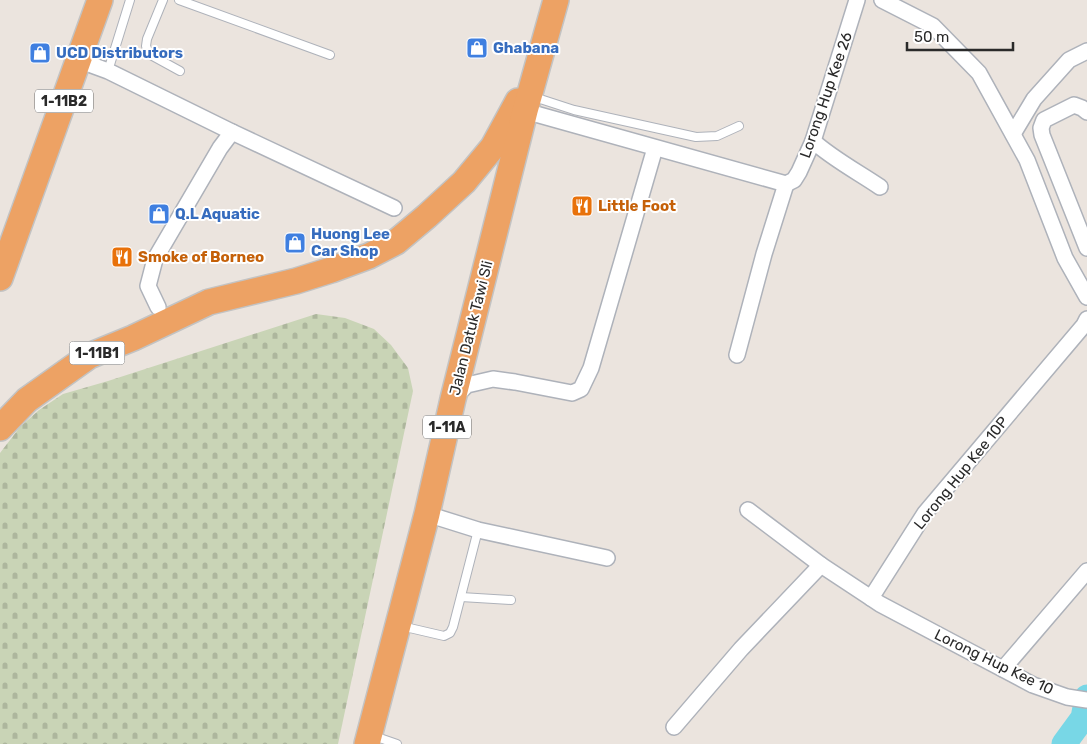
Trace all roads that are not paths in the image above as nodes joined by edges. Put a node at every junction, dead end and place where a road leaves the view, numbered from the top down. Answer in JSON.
{"nodes":[{"id":1,"x":100,"y":0,"type":"edge"},
{"id":2,"x":130,"y":0,"type":"edge"},
{"id":3,"x":162,"y":0,"type":"edge"},
{"id":4,"x":179,"y":0,"type":"edge"},
{"id":5,"x":556,"y":0,"type":"edge"},
{"id":6,"x":857,"y":0,"type":"edge"},
{"id":7,"x":882,"y":0,"type":"edge"},
{"id":8,"x":1087,"y":51,"type":"edge"},
{"id":9,"x":330,"y":55,"type":"dead end"},
{"id":10,"x":78,"y":60,"type":"junction"},
{"id":11,"x":538,"y":63,"type":"junction"},
{"id":12,"x":108,"y":71,"type":"junction"},
{"id":13,"x":180,"y":71,"type":"dead end"},
{"id":14,"x":527,"y":103,"type":"junction"},
{"id":15,"x":1087,"y":112,"type":"edge"},
{"id":16,"x":739,"y":126,"type":"dead end"},
{"id":17,"x":232,"y":132,"type":"junction"},
{"id":18,"x":1013,"y":134,"type":"junction"},
{"id":19,"x":813,"y":141,"type":"junction"},
{"id":20,"x":655,"y":148,"type":"junction"},
{"id":21,"x":1048,"y":150,"type":"junction"},
{"id":22,"x":1027,"y":160,"type":"junction"},
{"id":23,"x":786,"y":184,"type":"junction"},
{"id":24,"x":880,"y":187,"type":"dead end"},
{"id":25,"x":394,"y":208,"type":"dead end"},
{"id":26,"x":1087,"y":248,"type":"edge"},
{"id":27,"x":0,"y":278,"type":"edge"},
{"id":28,"x":1087,"y":297,"type":"edge"},
{"id":29,"x":209,"y":302,"type":"junction"},
{"id":30,"x":158,"y":307,"type":"joint"},
{"id":31,"x":1086,"y":322,"type":"edge"},
{"id":32,"x":737,"y":355,"type":"dead end"},
{"id":33,"x":453,"y":399,"type":"junction"},
{"id":34,"x":0,"y":428,"type":"edge"},
{"id":35,"x":748,"y":510,"type":"dead end"},
{"id":36,"x":427,"y":514,"type":"junction"},
{"id":37,"x":478,"y":530,"type":"junction"},
{"id":38,"x":607,"y":558,"type":"dead end"},
{"id":39,"x":821,"y":565,"type":"junction"},
{"id":40,"x":1087,"y":571,"type":"edge"},
{"id":41,"x":461,"y":597,"type":"junction"},
{"id":42,"x":870,"y":598,"type":"junction"},
{"id":43,"x":511,"y":600,"type":"dead end"},
{"id":44,"x":398,"y":626,"type":"junction"},
{"id":45,"x":1003,"y":669,"type":"junction"},
{"id":46,"x":1087,"y":700,"type":"edge"},
{"id":47,"x":674,"y":727,"type":"dead end"},
{"id":48,"x":368,"y":739,"type":"edge"},
{"id":49,"x":397,"y":744,"type":"edge"}],
"edges":[{"from":1,"to":10,"type":"highway","number":"1-11B2"},
{"from":2,"to":12,"type":"lane"},
{"from":3,"to":13,"type":"lane"},
{"from":4,"to":9,"type":"lane"},
{"from":5,"to":11,"type":"highway","name":"Jalan Datuk Tawi Sli","number":"1-11A"},
{"from":6,"to":19,"type":"street","name":"Lorong Hup Kee 26"},
{"from":7,"to":18,"type":"street"},
{"from":8,"to":18,"type":"street"},
{"from":10,"to":12,"type":"street"},
{"from":10,"to":27,"type":"highway","number":"1-11B2"},
{"from":11,"to":14,"type":"highway","name":"Jalan Datuk Tawi Sli","number":"1-11A"},
{"from":11,"to":29,"type":"highway","number":"1-11B1"},
{"from":12,"to":17,"type":"street"},
{"from":14,"to":16,"type":"lane"},
{"from":14,"to":20,"type":"street"},
{"from":14,"to":33,"type":"highway","name":"Jalan Datuk Tawi Sli","number":"1-11A"},
{"from":15,"to":21,"type":"street"},
{"from":17,"to":25,"type":"street"},
{"from":17,"to":30,"type":"street"},
{"from":18,"to":22,"type":"street"},
{"from":19,"to":23,"type":"street","name":"Lorong Hup Kee 26"},
{"from":19,"to":24,"type":"street"},
{"from":20,"to":23,"type":"street"},
{"from":20,"to":33,"type":"street"},
{"from":21,"to":22,"type":"street"},
{"from":21,"to":26,"type":"street"},
{"from":22,"to":28,"type":"street"},
{"from":23,"to":32,"type":"street"},
{"from":29,"to":30,"type":"highway"},
{"from":29,"to":34,"type":"highway","number":"1-11B1"},
{"from":31,"to":42,"type":"street","name":"Lorong Hup Kee 10P"},
{"from":33,"to":36,"type":"highway","name":"Jalan Datuk Tawi Sli","number":"1-11A"},
{"from":35,"to":39,"type":"street"},
{"from":36,"to":37,"type":"street"},
{"from":36,"to":44,"type":"highway","name":"Jalan Datuk Tawi Sli","number":"1-11A"},
{"from":37,"to":38,"type":"street"},
{"from":37,"to":41,"type":"lane"},
{"from":39,"to":42,"type":"street"},
{"from":39,"to":47,"type":"street"},
{"from":40,"to":45,"type":"street"},
{"from":41,"to":43,"type":"lane"},
{"from":41,"to":44,"type":"lane"},
{"from":42,"to":45,"type":"street","name":"Lorong Hup Kee 10"},
{"from":44,"to":48,"type":"highway","name":"Jalan Datuk Tawi Sli","number":"1-11A"},
{"from":45,"to":46,"type":"street","name":"Lorong Hup Kee 10"},
{"from":48,"to":49,"type":"lane"}]}
